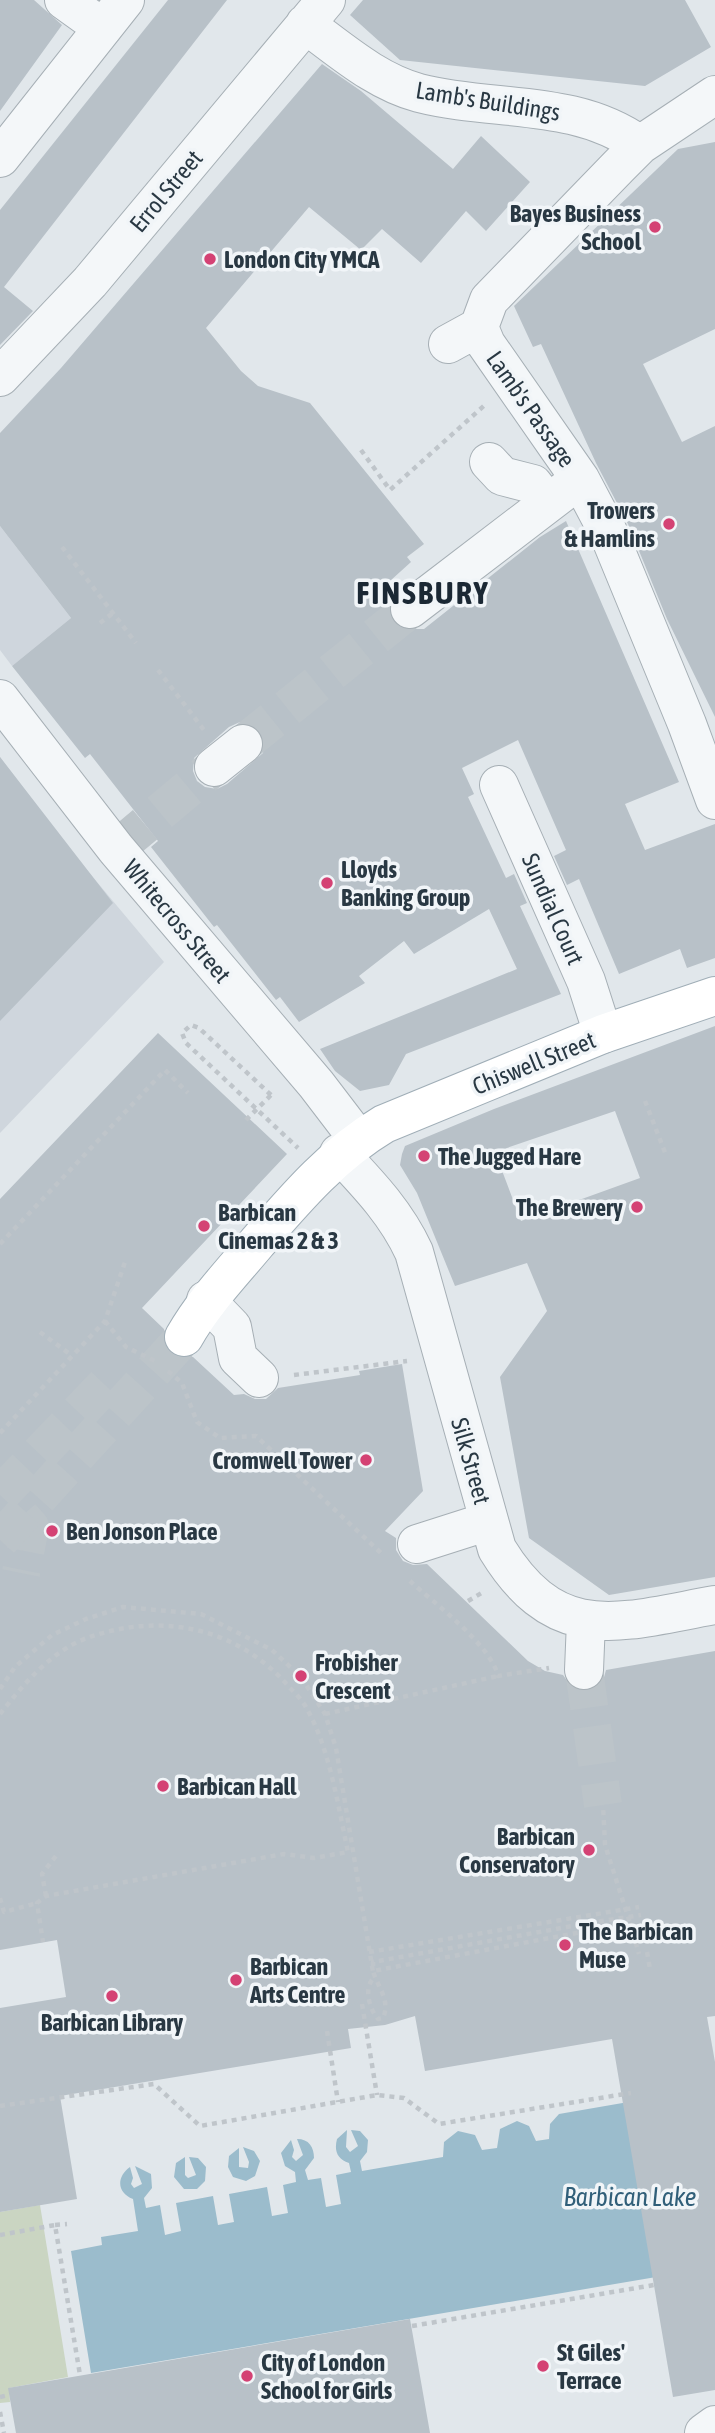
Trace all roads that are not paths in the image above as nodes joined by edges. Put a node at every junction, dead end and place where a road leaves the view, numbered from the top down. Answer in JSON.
{"nodes":[{"id":1,"x":65,"y":0,"type":"edge"},
{"id":2,"x":315,"y":12,"type":"edge"},
{"id":3,"x":114,"y":14,"type":"edge"},
{"id":4,"x":715,"y":95,"type":"edge"},
{"id":5,"x":640,"y":145,"type":"junction"},
{"id":6,"x":0,"y":158,"type":"edge"},
{"id":7,"x":0,"y":377,"type":"edge"},
{"id":8,"x":489,"y":462,"type":"dead end"},
{"id":9,"x":580,"y":479,"type":"junction"},
{"id":10,"x":548,"y":503,"type":"junction"},
{"id":11,"x":410,"y":609,"type":"tunnel mouth"},
{"id":12,"x":0,"y":699,"type":"edge"},
{"id":13,"x":499,"y":785,"type":"dead end"},
{"id":14,"x":715,"y":800,"type":"edge"},
{"id":15,"x":715,"y":996,"type":"edge"},
{"id":16,"x":603,"y":1034,"type":"junction"},
{"id":17,"x":348,"y":1146,"type":"junction"},
{"id":18,"x":205,"y":1301,"type":"junction"},
{"id":19,"x":174,"y":1330,"type":"tunnel mouth"},
{"id":20,"x":242,"y":1372,"type":"road end"},
{"id":21,"x":489,"y":1521,"type":"junction"},
{"id":22,"x":401,"y":1558,"type":"road end"},
{"id":23,"x":715,"y":1605,"type":"edge"},
{"id":24,"x":586,"y":1621,"type":"junction"},
{"id":25,"x":568,"y":1669,"type":"tunnel mouth"},
{"id":26,"x":715,"y":2425,"type":"edge"},
{"id":27,"x":704,"y":2433,"type":"edge"}],
"edges":[{"from":1,"to":3,"type":"street"},
{"from":2,"to":5,"type":"street","name":"Lamb's Buildings"},
{"from":2,"to":7,"type":"street","name":"Errol Street"},
{"from":3,"to":6,"type":"street"},
{"from":4,"to":5,"type":"street","name":"Lamb's Passage"},
{"from":5,"to":9,"type":"street","name":"Lamb's Passage"},
{"from":8,"to":10,"type":"street"},
{"from":9,"to":10,"type":"street"},
{"from":9,"to":14,"type":"street","name":"Lamb's Passage"},
{"from":10,"to":11,"type":"street"},
{"from":12,"to":17,"type":"street","name":"Whitecross Street"},
{"from":13,"to":16,"type":"street","name":"Sundial Court"},
{"from":15,"to":16,"type":"main road","name":"Chiswell Street"},
{"from":16,"to":17,"type":"main road","name":"Chiswell Street"},
{"from":17,"to":18,"type":"main road","name":"Chiswell Street"},
{"from":17,"to":21,"type":"street","name":"Silk Street"},
{"from":18,"to":19,"type":"main road","name":"Chiswell Street"},
{"from":18,"to":20,"type":"street"},
{"from":21,"to":22,"type":"street"},
{"from":21,"to":24,"type":"street","name":"Silk Street"},
{"from":23,"to":24,"type":"street","name":"Silk Street"},
{"from":24,"to":25,"type":"street"},
{"from":26,"to":27,"type":"street"}]}
